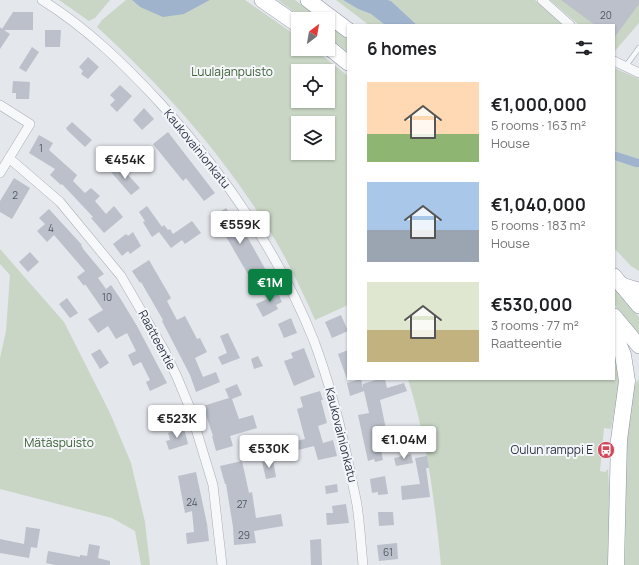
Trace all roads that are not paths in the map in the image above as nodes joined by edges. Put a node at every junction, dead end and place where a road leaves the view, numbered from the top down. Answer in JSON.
{"nodes":[{"id":1,"x":42,"y":0,"type":"edge"},
{"id":2,"x":262,"y":0,"type":"edge"},
{"id":3,"x":308,"y":0,"type":"edge"},
{"id":4,"x":542,"y":0,"type":"edge"},
{"id":5,"x":291,"y":20,"type":"edge"},
{"id":6,"x":569,"y":24,"type":"edge"},
{"id":7,"x":347,"y":29,"type":"edge"},
{"id":8,"x":639,"y":48,"type":"edge"},
{"id":9,"x":335,"y":53,"type":"edge"},
{"id":10,"x":347,"y":62,"type":"edge"},
{"id":11,"x":615,"y":62,"type":"edge"},
{"id":12,"x":625,"y":67,"type":"junction"},
{"id":13,"x":639,"y":73,"type":"edge"},
{"id":14,"x":0,"y":105,"type":"edge"},
{"id":15,"x":9,"y":158,"type":"junction"},
{"id":16,"x":0,"y":173,"type":"edge"},
{"id":17,"x":618,"y":281,"type":"edge"},
{"id":18,"x":639,"y":291,"type":"edge"},
{"id":19,"x":639,"y":306,"type":"edge"},
{"id":20,"x":615,"y":317,"type":"edge"},
{"id":21,"x":615,"y":335,"type":"edge"},
{"id":22,"x":639,"y":346,"type":"edge"},
{"id":23,"x":639,"y":367,"type":"edge"},
{"id":24,"x":627,"y":381,"type":"junction"},
{"id":25,"x":222,"y":565,"type":"edge"},
{"id":26,"x":363,"y":565,"type":"edge"},
{"id":27,"x":616,"y":565,"type":"edge"}],
"edges":[{"from":1,"to":26,"type":"street","name":"Kaukovainionkatu"},
{"from":2,"to":5,"type":"highway"},
{"from":3,"to":7,"type":"highway"},
{"from":4,"to":6,"type":"street"},
{"from":8,"to":12,"type":"lane"},
{"from":9,"to":10,"type":"highway"},
{"from":11,"to":12,"type":"street"},
{"from":12,"to":13,"type":"street"},
{"from":14,"to":15,"type":"street"},
{"from":15,"to":16,"type":"street"},
{"from":15,"to":25,"type":"street","name":"Raatteentie"},
{"from":17,"to":18,"type":"highway"},
{"from":17,"to":19,"type":"highway"},
{"from":20,"to":22,"type":"highway"},
{"from":21,"to":24,"type":"highway"},
{"from":23,"to":24,"type":"highway"},
{"from":24,"to":27,"type":"highway"}]}
